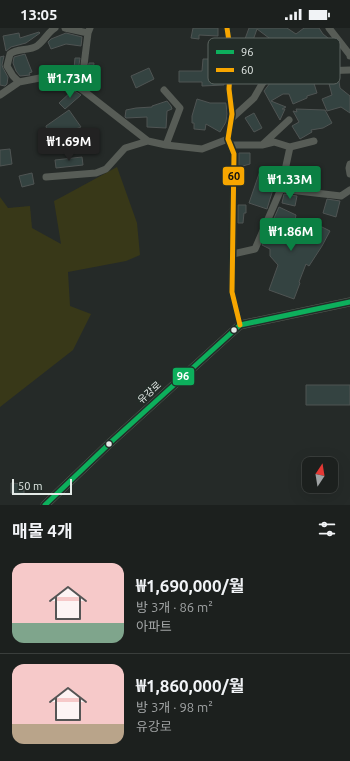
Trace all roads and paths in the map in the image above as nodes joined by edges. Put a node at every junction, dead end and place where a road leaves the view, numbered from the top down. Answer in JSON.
{"nodes":[{"id":1,"x":56,"y":28,"type":"edge"},
{"id":2,"x":65,"y":28,"type":"edge"},
{"id":3,"x":227,"y":28,"type":"edge"},
{"id":4,"x":329,"y":28,"type":"edge"},
{"id":5,"x":89,"y":30,"type":"edge"},
{"id":6,"x":228,"y":38,"type":"edge"},
{"id":7,"x":337,"y":38,"type":"edge"},
{"id":8,"x":340,"y":42,"type":"edge"},
{"id":9,"x":350,"y":56,"type":"edge"},
{"id":10,"x":340,"y":70,"type":"edge"},
{"id":11,"x":350,"y":70,"type":"edge"},
{"id":12,"x":19,"y":82,"type":"junction"},
{"id":13,"x":228,"y":84,"type":"edge"},
{"id":14,"x":262,"y":84,"type":"edge"},
{"id":15,"x":80,"y":89,"type":"junction"},
{"id":16,"x":164,"y":90,"type":"dead end"},
{"id":17,"x":0,"y":95,"type":"edge"},
{"id":18,"x":231,"y":119,"type":"junction"},
{"id":19,"x":289,"y":120,"type":"dead end"},
{"id":20,"x":314,"y":140,"type":"dead end"},
{"id":21,"x":148,"y":141,"type":"junction"},
{"id":22,"x":230,"y":142,"type":"junction"},
{"id":23,"x":166,"y":145,"type":"junction"},
{"id":24,"x":262,"y":145,"type":"junction"},
{"id":25,"x":290,"y":147,"type":"junction"},
{"id":26,"x":350,"y":164,"type":"edge"},
{"id":27,"x":350,"y":174,"type":"edge"},
{"id":28,"x":46,"y":177,"type":"dead end"},
{"id":29,"x":281,"y":189,"type":"junction"},
{"id":30,"x":350,"y":190,"type":"edge"},
{"id":31,"x":233,"y":254,"type":"junction"},
{"id":32,"x":350,"y":302,"type":"edge"},
{"id":33,"x":240,"y":325,"type":"junction"},
{"id":34,"x":47,"y":503,"type":"edge"}],
"edges":[{"from":1,"to":12,"type":"street"},
{"from":2,"to":5,"type":"street"},
{"from":3,"to":6,"type":"street"},
{"from":4,"to":7,"type":"street"},
{"from":5,"to":15,"type":"street"},
{"from":8,"to":9,"type":"street"},
{"from":10,"to":11,"type":"street"},
{"from":12,"to":15,"type":"street"},
{"from":12,"to":17,"type":"street"},
{"from":13,"to":18,"type":"street"},
{"from":14,"to":18,"type":"street"},
{"from":15,"to":21,"type":"street"},
{"from":16,"to":23,"type":"street"},
{"from":18,"to":22,"type":"street"},
{"from":19,"to":24,"type":"street"},
{"from":20,"to":25,"type":"street"},
{"from":21,"to":23,"type":"street"},
{"from":21,"to":28,"type":"street"},
{"from":22,"to":23,"type":"street"},
{"from":22,"to":24,"type":"street"},
{"from":22,"to":31,"type":"street"},
{"from":24,"to":25,"type":"street"},
{"from":25,"to":29,"type":"street"},
{"from":26,"to":27,"type":"street"},
{"from":29,"to":30,"type":"street"},
{"from":29,"to":31,"type":"street"},
{"from":31,"to":33,"type":"street"},
{"from":32,"to":33,"type":"main road"},
{"from":33,"to":34,"type":"main road","name":"유강로"}]}
